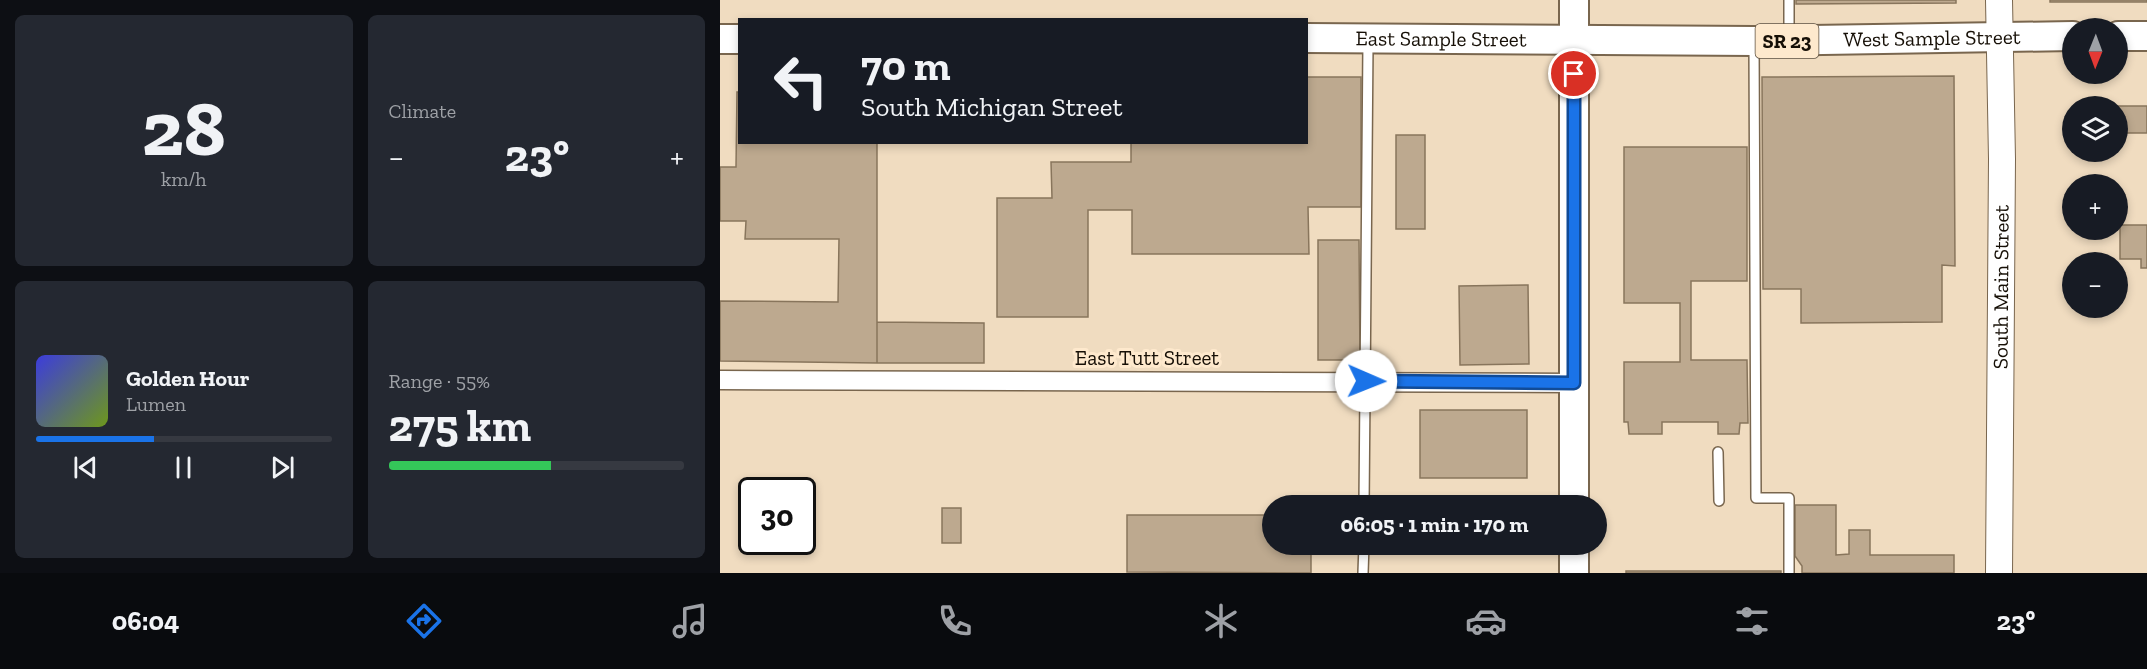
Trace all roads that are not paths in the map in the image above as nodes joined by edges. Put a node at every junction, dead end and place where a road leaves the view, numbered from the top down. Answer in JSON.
{"nodes":[{"id":1,"x":1574,"y":0,"type":"edge"},
{"id":2,"x":1789,"y":0,"type":"edge"},
{"id":3,"x":1999,"y":0,"type":"edge"},
{"id":4,"x":2062,"y":36,"type":"edge"},
{"id":5,"x":2128,"y":36,"type":"edge"},
{"id":6,"x":2147,"y":36,"type":"edge"},
{"id":7,"x":1999,"y":37,"type":"junction"},
{"id":8,"x":1308,"y":38,"type":"edge"},
{"id":9,"x":1368,"y":38,"type":"junction"},
{"id":10,"x":720,"y":39,"type":"edge"},
{"id":11,"x":738,"y":39,"type":"edge"},
{"id":12,"x":1574,"y":40,"type":"junction"},
{"id":13,"x":1754,"y":41,"type":"junction"},
{"id":14,"x":1789,"y":41,"type":"junction"},
{"id":15,"x":720,"y":380,"type":"edge"},
{"id":16,"x":1366,"y":381,"type":"junction"},
{"id":17,"x":1574,"y":383,"type":"junction"},
{"id":18,"x":1718,"y":452,"type":"dead end"},
{"id":19,"x":1364,"y":495,"type":"edge"},
{"id":20,"x":1574,"y":495,"type":"edge"},
{"id":21,"x":1719,"y":501,"type":"dead end"},
{"id":22,"x":1364,"y":555,"type":"edge"},
{"id":23,"x":1574,"y":555,"type":"edge"},
{"id":24,"x":1363,"y":573,"type":"edge"},
{"id":25,"x":1574,"y":573,"type":"edge"},
{"id":26,"x":1789,"y":573,"type":"edge"},
{"id":27,"x":1999,"y":573,"type":"edge"}],
"edges":[{"from":1,"to":12,"type":"main road"},
{"from":2,"to":14,"type":"lane"},
{"from":3,"to":7,"type":"main road","name":"South Main Street"},
{"from":4,"to":7,"type":"main road","name":"West Sample Street","number":"SR 23"},
{"from":5,"to":6,"type":"main road"},
{"from":7,"to":14,"type":"main road","name":"West Sample Street","number":"SR 23"},
{"from":7,"to":27,"type":"main road","name":"South Main Street"},
{"from":8,"to":9,"type":"main road","name":"East Sample Street","number":"SR 23"},
{"from":9,"to":12,"type":"main road","name":"East Sample Street","number":"SR 23"},
{"from":9,"to":16,"type":"lane"},
{"from":10,"to":11,"type":"main road"},
{"from":12,"to":13,"type":"main road","name":"West Sample Street","number":"SR 23"},
{"from":12,"to":17,"type":"main road"},
{"from":13,"to":14,"type":"main road","name":"West Sample Street","number":"SR 23"},
{"from":13,"to":26,"type":"lane"},
{"from":15,"to":16,"type":"street","name":"East Tutt Street"},
{"from":16,"to":17,"type":"street","name":"East Tutt Street"},
{"from":16,"to":19,"type":"lane"},
{"from":17,"to":20,"type":"main road"},
{"from":18,"to":21,"type":"lane"},
{"from":22,"to":24,"type":"lane"},
{"from":23,"to":25,"type":"main road"}]}
